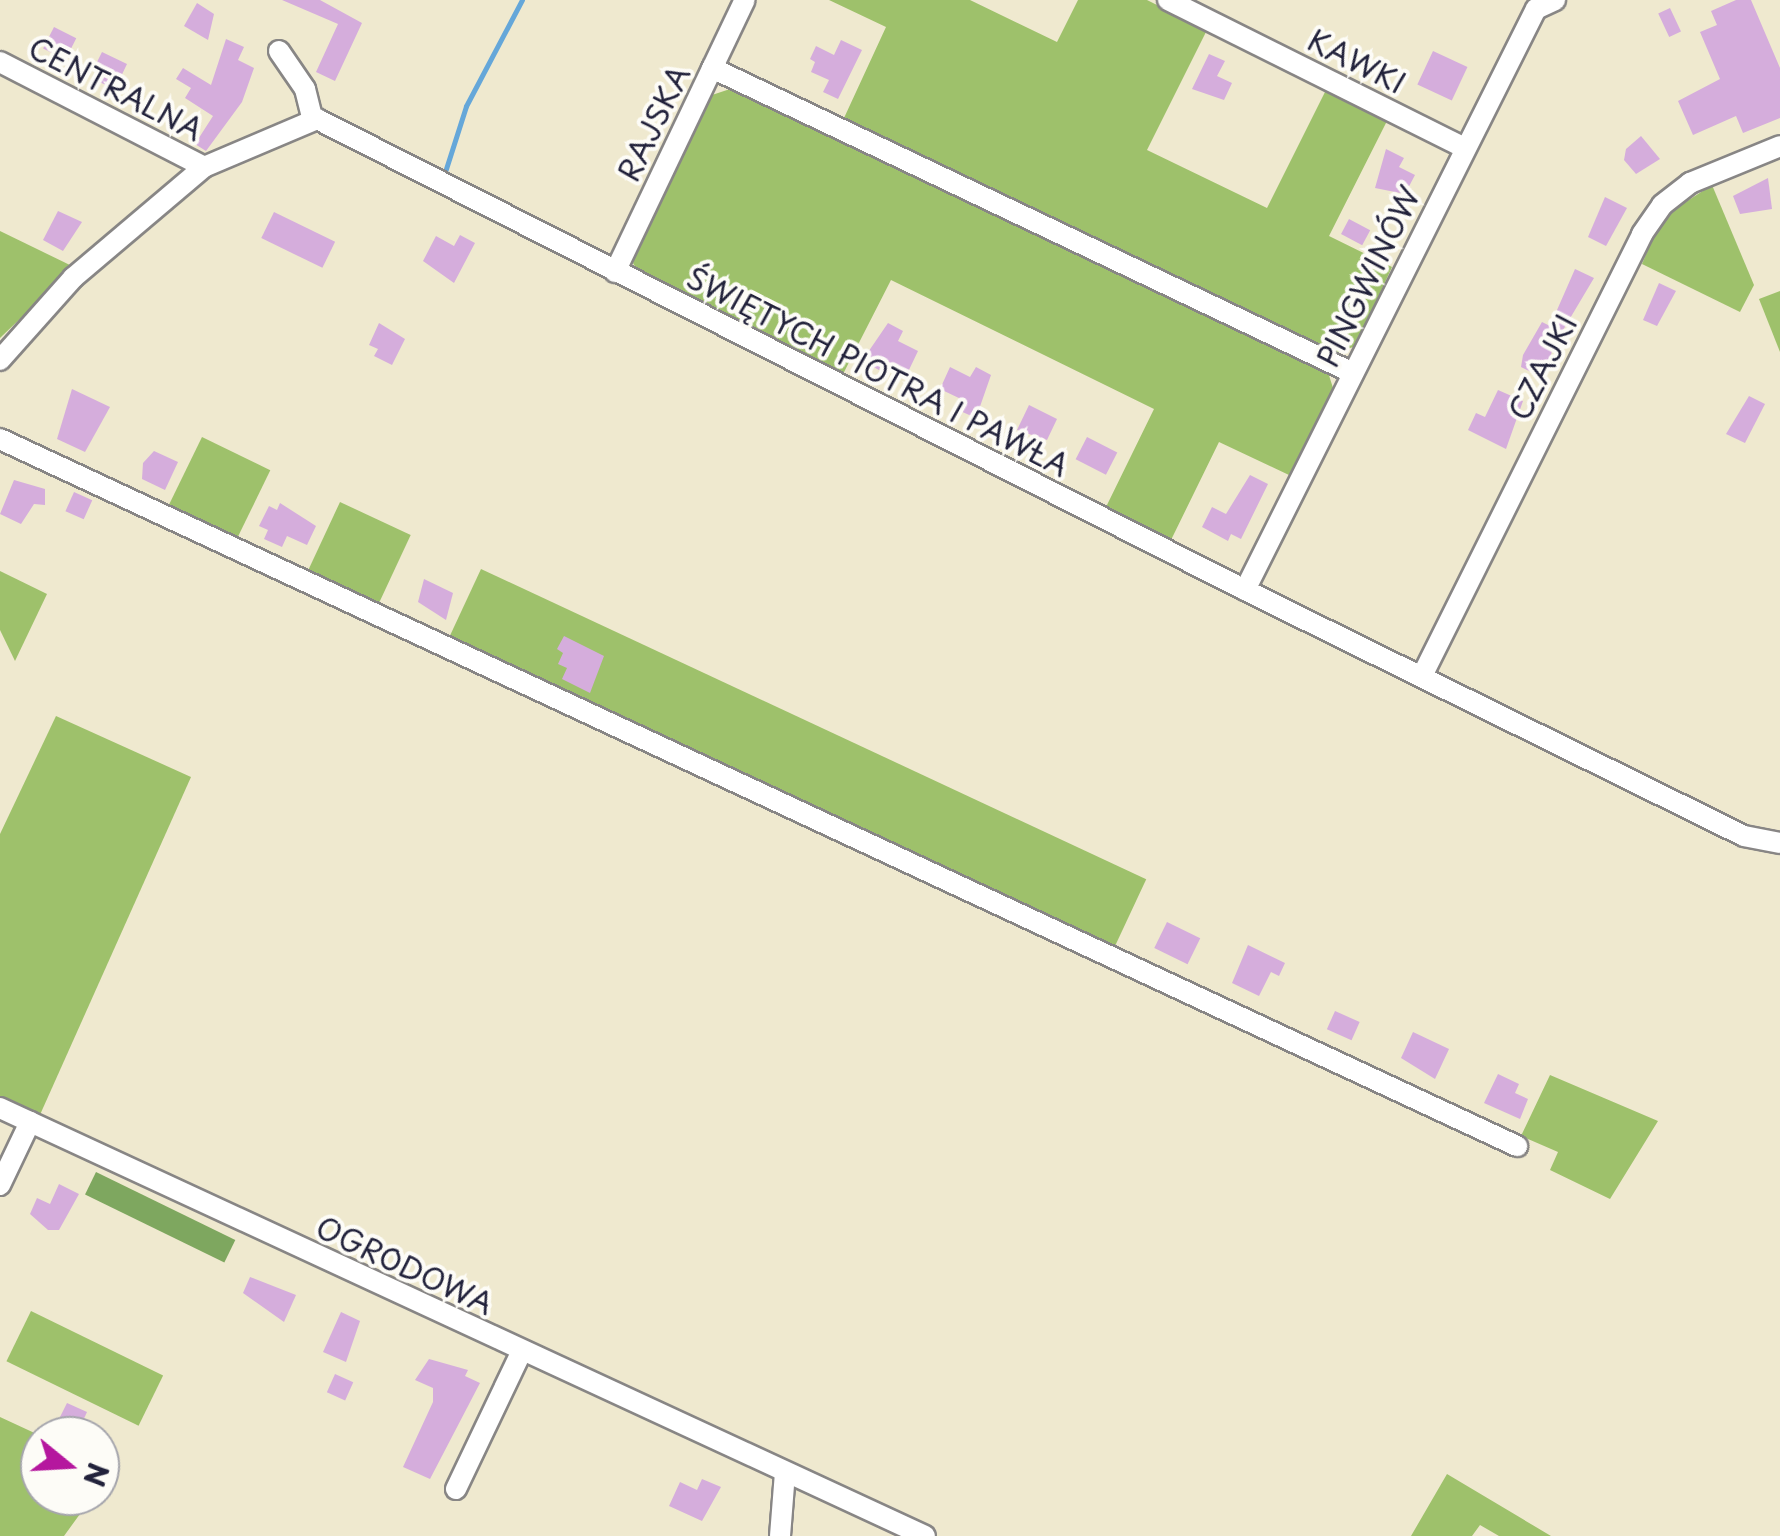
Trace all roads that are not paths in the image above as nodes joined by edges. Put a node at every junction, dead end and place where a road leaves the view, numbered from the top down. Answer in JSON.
{"nodes":[{"id":1,"x":745,"y":0,"type":"edge"},
{"id":2,"x":1168,"y":0,"type":"edge"},
{"id":3,"x":1556,"y":0,"type":"edge"},
{"id":4,"x":280,"y":51,"type":"dead end"},
{"id":5,"x":0,"y":62,"type":"edge"},
{"id":6,"x":712,"y":68,"type":"junction"},
{"id":7,"x":312,"y":117,"type":"junction"},
{"id":8,"x":1780,"y":146,"type":"edge"},
{"id":9,"x":1465,"y":148,"type":"junction"},
{"id":10,"x":204,"y":167,"type":"junction"},
{"id":11,"x":615,"y":272,"type":"junction"},
{"id":12,"x":0,"y":360,"type":"edge"},
{"id":13,"x":1353,"y":373,"type":"junction"},
{"id":14,"x":0,"y":438,"type":"edge"},
{"id":15,"x":1245,"y":590,"type":"junction"},
{"id":16,"x":1422,"y":676,"type":"junction"},
{"id":17,"x":1780,"y":843,"type":"edge"},
{"id":18,"x":0,"y":1108,"type":"edge"},
{"id":19,"x":30,"y":1122,"type":"junction"},
{"id":20,"x":1517,"y":1146,"type":"dead end"},
{"id":21,"x":0,"y":1185,"type":"edge"},
{"id":22,"x":521,"y":1353,"type":"junction"},
{"id":23,"x":786,"y":1472,"type":"junction"},
{"id":24,"x":456,"y":1489,"type":"dead end"},
{"id":25,"x":780,"y":1536,"type":"edge"},
{"id":26,"x":925,"y":1536,"type":"edge"}],
"edges":[{"from":1,"to":6,"type":"street","name":"RAJSKA"},
{"from":2,"to":9,"type":"street","name":"KAWKI"},
{"from":3,"to":9,"type":"street","name":"PINGWINÓW"},
{"from":4,"to":7,"type":"street"},
{"from":5,"to":10,"type":"street","name":"CENTRALNA"},
{"from":6,"to":11,"type":"street","name":"RAJSKA"},
{"from":6,"to":13,"type":"street"},
{"from":7,"to":10,"type":"street"},
{"from":7,"to":11,"type":"street","name":"ŚWIĘTYCH PIOTRA I PAWŁA"},
{"from":8,"to":16,"type":"street","name":"CZAJKI"},
{"from":9,"to":13,"type":"street","name":"PINGWINÓW"},
{"from":10,"to":12,"type":"street"},
{"from":11,"to":15,"type":"street","name":"ŚWIĘTYCH PIOTRA I PAWŁA"},
{"from":13,"to":15,"type":"street","name":"PINGWINÓW"},
{"from":14,"to":20,"type":"street"},
{"from":15,"to":16,"type":"street","name":"ŚWIĘTYCH PIOTRA I PAWŁA"},
{"from":16,"to":17,"type":"street","name":"ŚWIĘTYCH PIOTRA I PAWŁA"},
{"from":18,"to":19,"type":"street","name":"OGRODOWA"},
{"from":19,"to":21,"type":"street"},
{"from":19,"to":22,"type":"street","name":"OGRODOWA"},
{"from":22,"to":23,"type":"street","name":"OGRODOWA"},
{"from":22,"to":24,"type":"street"},
{"from":23,"to":25,"type":"street"},
{"from":23,"to":26,"type":"street","name":"OGRODOWA"}]}
